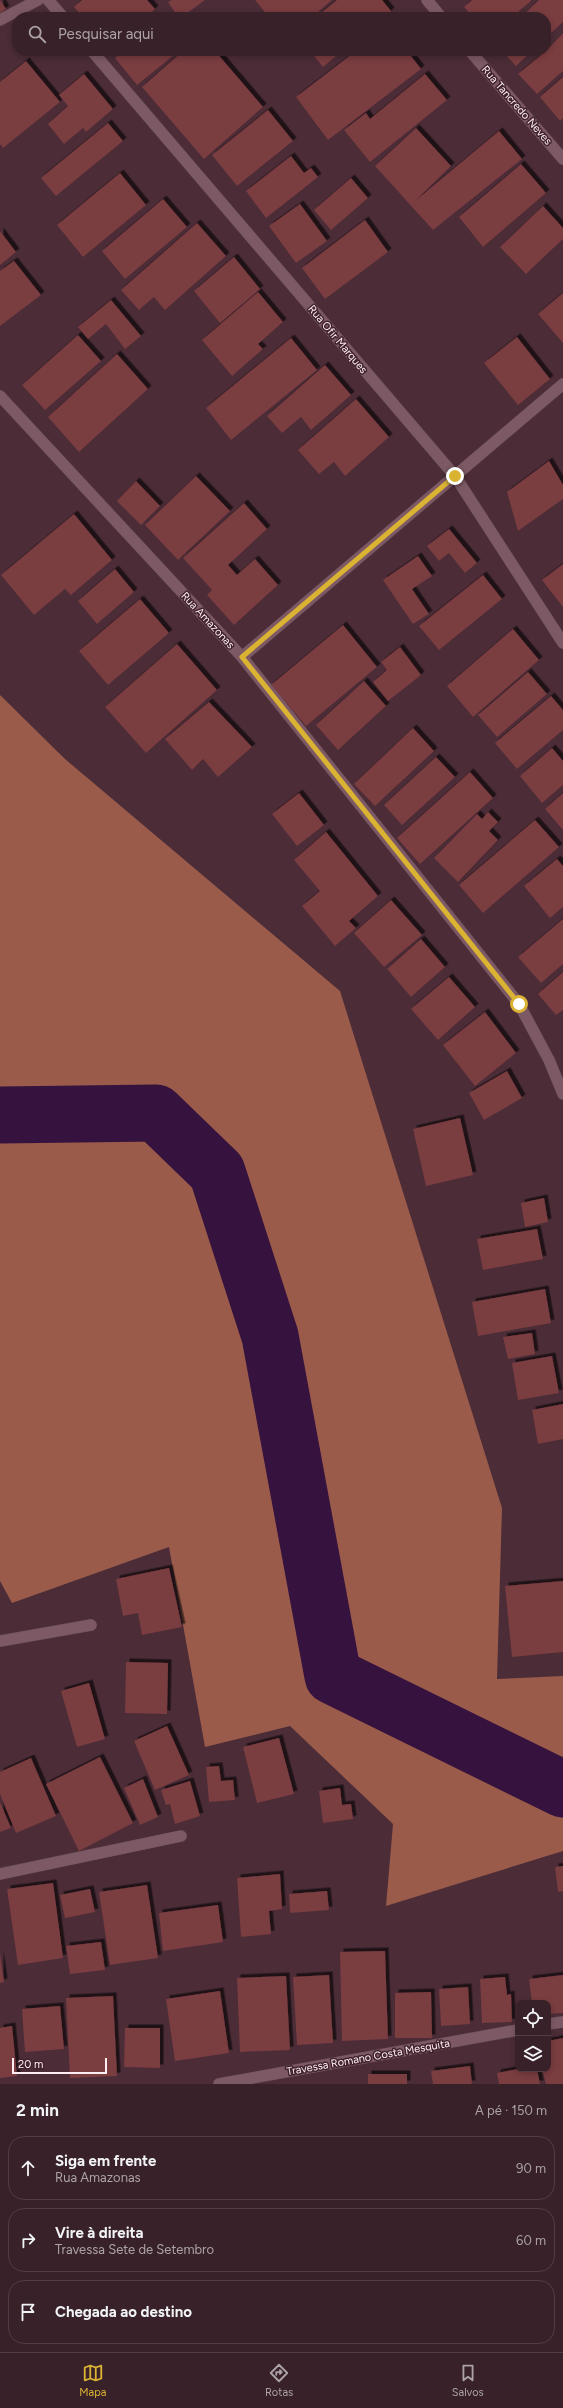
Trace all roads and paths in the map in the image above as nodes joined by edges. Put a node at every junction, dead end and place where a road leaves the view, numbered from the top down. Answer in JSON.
{"nodes":[{"id":1,"x":38,"y":0,"type":"edge"},
{"id":2,"x":48,"y":0,"type":"edge"},
{"id":3,"x":427,"y":0,"type":"edge"},
{"id":4,"x":15,"y":12,"type":"edge"},
{"id":5,"x":59,"y":12,"type":"edge"},
{"id":6,"x":437,"y":12,"type":"edge"},
{"id":7,"x":12,"y":14,"type":"edge"},
{"id":8,"x":0,"y":20,"type":"edge"},
{"id":9,"x":96,"y":56,"type":"edge"},
{"id":10,"x":474,"y":56,"type":"edge"},
{"id":11,"x":563,"y":159,"type":"edge"},
{"id":12,"x":563,"y":384,"type":"edge"},
{"id":13,"x":0,"y":396,"type":"edge"},
{"id":14,"x":455,"y":476,"type":"junction"},
{"id":15,"x":563,"y":643,"type":"edge"},
{"id":16,"x":242,"y":657,"type":"junction"},
{"id":17,"x":563,"y":1094,"type":"edge"},
{"id":18,"x":91,"y":1625,"type":"dead end"},
{"id":19,"x":0,"y":1641,"type":"edge"},
{"id":20,"x":182,"y":1836,"type":"dead end"},
{"id":21,"x":0,"y":1874,"type":"edge"},
{"id":22,"x":563,"y":2022,"type":"edge"},
{"id":23,"x":551,"y":2024,"type":"edge"},
{"id":24,"x":515,"y":2031,"type":"edge"},
{"id":25,"x":219,"y":2084,"type":"edge"}],
"edges":[{"from":1,"to":4,"type":"street"},
{"from":2,"to":5,"type":"street"},
{"from":3,"to":6,"type":"street"},
{"from":7,"to":8,"type":"street"},
{"from":9,"to":14,"type":"street","name":"Rua Ofir Marques"},
{"from":10,"to":11,"type":"street","name":"Rua Tancredo Neves"},
{"from":12,"to":14,"type":"street"},
{"from":13,"to":16,"type":"street","name":"Rua Amazonas"},
{"from":14,"to":15,"type":"street","name":"Rua Ofir Marques"},
{"from":14,"to":16,"type":"street"},
{"from":16,"to":17,"type":"street","name":"Rua Amazonas"},
{"from":18,"to":19,"type":"street"},
{"from":20,"to":21,"type":"street"},
{"from":22,"to":23,"type":"street"},
{"from":24,"to":25,"type":"street","name":"Travessa Romano Costa Mesquita"}]}
